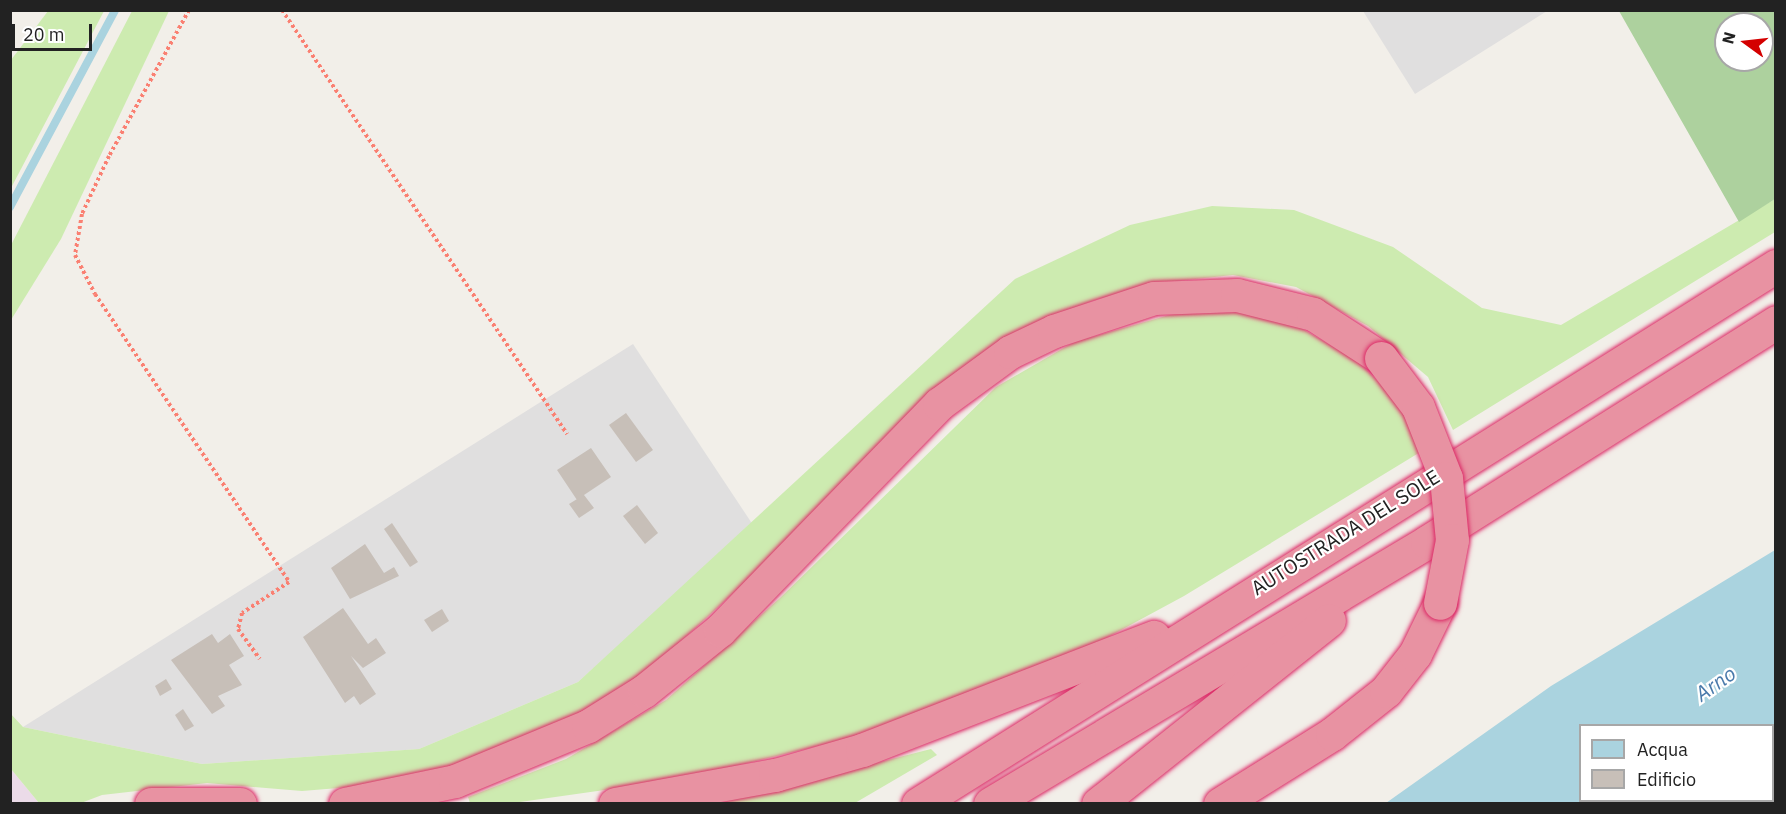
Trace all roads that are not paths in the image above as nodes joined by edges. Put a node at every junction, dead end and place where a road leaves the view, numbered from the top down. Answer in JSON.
{"nodes":[{"id":1,"x":1776,"y":266,"type":"edge"},
{"id":2,"x":1776,"y":322,"type":"edge"},
{"id":3,"x":1427,"y":542,"type":"junction"},
{"id":4,"x":1211,"y":615,"type":"junction"},
{"id":5,"x":151,"y":804,"type":"edge"},
{"id":6,"x":240,"y":804,"type":"edge"},
{"id":7,"x":345,"y":804,"type":"edge"},
{"id":8,"x":615,"y":804,"type":"edge"},
{"id":9,"x":918,"y":804,"type":"edge"},
{"id":10,"x":990,"y":804,"type":"edge"},
{"id":11,"x":1098,"y":804,"type":"edge"},
{"id":12,"x":1220,"y":804,"type":"edge"}],
"edges":[{"from":1,"to":4,"type":"highway","name":"AUTOSTRADA DEL SOLE"},
{"from":2,"to":3,"type":"highway"},
{"from":3,"to":10,"type":"highway"},
{"from":3,"to":11,"type":"highway"},
{"from":4,"to":8,"type":"highway"},
{"from":4,"to":9,"type":"highway","name":"AUTOSTRADA DEL SOLE"},
{"from":5,"to":6,"type":"highway"},
{"from":7,"to":12,"type":"highway","bridge":true}]}
